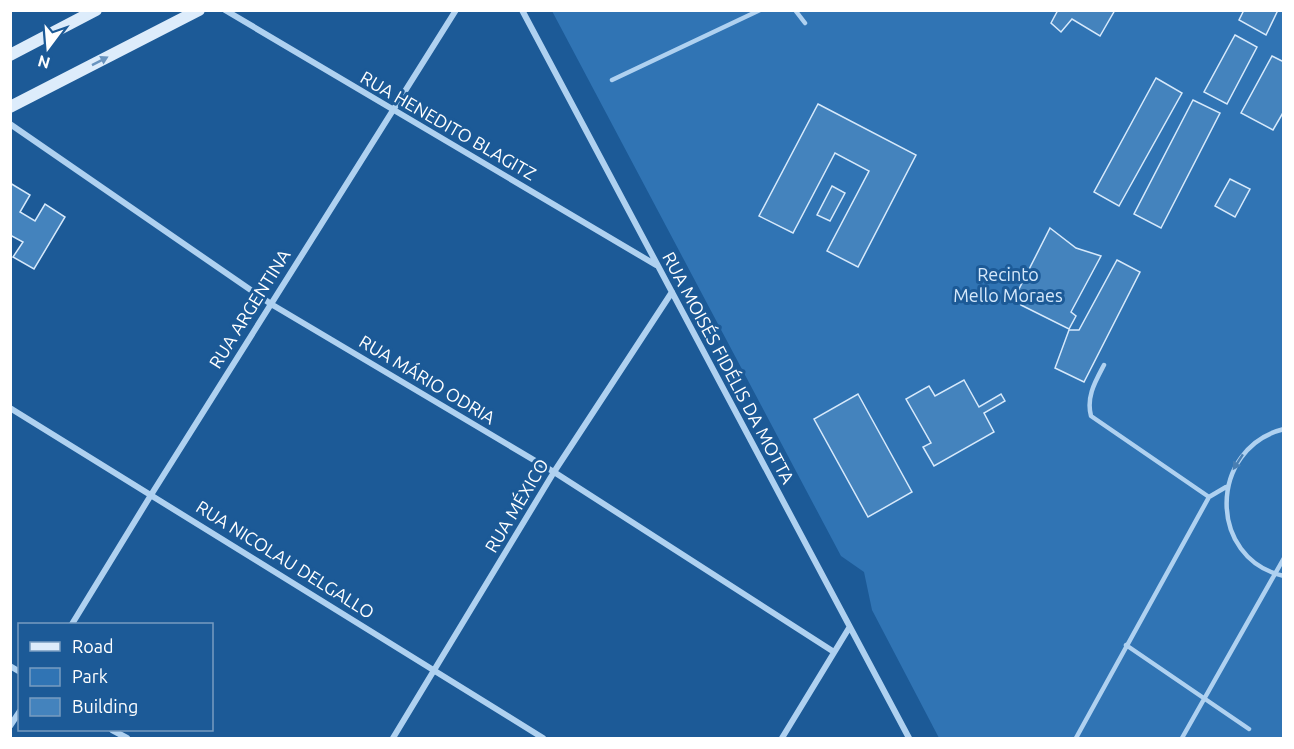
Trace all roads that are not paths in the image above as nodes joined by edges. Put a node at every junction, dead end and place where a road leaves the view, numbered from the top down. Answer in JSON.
{"nodes":[{"id":1,"x":96,"y":10,"type":"edge"},
{"id":2,"x":199,"y":10,"type":"edge"},
{"id":3,"x":225,"y":10,"type":"edge"},
{"id":4,"x":456,"y":10,"type":"edge"},
{"id":5,"x":522,"y":10,"type":"edge"},
{"id":6,"x":760,"y":10,"type":"edge"},
{"id":7,"x":795,"y":10,"type":"edge"},
{"id":8,"x":806,"y":22,"type":"dead end"},
{"id":9,"x":10,"y":55,"type":"edge"},
{"id":10,"x":612,"y":80,"type":"dead end"},
{"id":11,"x":10,"y":107,"type":"edge"},
{"id":12,"x":392,"y":111,"type":"junction"},
{"id":13,"x":10,"y":124,"type":"edge"},
{"id":14,"x":657,"y":266,"type":"junction"},
{"id":15,"x":672,"y":292,"type":"junction"},
{"id":16,"x":271,"y":304,"type":"junction"},
{"id":17,"x":1104,"y":365,"type":"dead end"},
{"id":18,"x":10,"y":408,"type":"edge"},
{"id":19,"x":1284,"y":429,"type":"edge"},
{"id":20,"x":554,"y":472,"type":"junction"},
{"id":21,"x":1226,"y":487,"type":"junction"},
{"id":22,"x":151,"y":495,"type":"junction"},
{"id":23,"x":1209,"y":498,"type":"junction"},
{"id":24,"x":1284,"y":558,"type":"edge"},
{"id":25,"x":1273,"y":574,"type":"junction"},
{"id":26,"x":1284,"y":576,"type":"edge"},
{"id":27,"x":73,"y":623,"type":"edge"},
{"id":28,"x":849,"y":628,"type":"junction"},
{"id":29,"x":1126,"y":645,"type":"junction"},
{"id":30,"x":834,"y":652,"type":"junction"},
{"id":31,"x":435,"y":671,"type":"junction"},
{"id":32,"x":1204,"y":699,"type":"junction"},
{"id":33,"x":1249,"y":729,"type":"dead end"},
{"id":34,"x":393,"y":738,"type":"edge"},
{"id":35,"x":543,"y":738,"type":"edge"},
{"id":36,"x":782,"y":738,"type":"edge"},
{"id":37,"x":909,"y":738,"type":"edge"},
{"id":38,"x":1076,"y":738,"type":"edge"},
{"id":39,"x":1182,"y":738,"type":"edge"}],
"edges":[{"from":1,"to":9,"type":"main road"},
{"from":11,"to":2,"type":"main road","one_way":true},
{"from":3,"to":12,"type":"street","name":"RUA HENEDITO BLAGITZ"},
{"from":4,"to":12,"type":"street","name":"RUA ARGENTINA"},
{"from":5,"to":14,"type":"street","name":"RUA MOISÉS FIDÉLIS DA MOTTA"},
{"from":6,"to":10,"type":"lane"},
{"from":7,"to":8,"type":"lane"},
{"from":12,"to":14,"type":"street","name":"RUA HENEDITO BLAGITZ"},
{"from":12,"to":16,"type":"street","name":"RUA ARGENTINA"},
{"from":13,"to":16,"type":"street","name":"RUA MÁRIO ODRIA"},
{"from":14,"to":15,"type":"street","name":"RUA MOISÉS FIDÉLIS DA MOTTA"},
{"from":15,"to":20,"type":"street","name":"RUA MÉXICO"},
{"from":15,"to":28,"type":"street","name":"RUA MOISÉS FIDÉLIS DA MOTTA"},
{"from":16,"to":20,"type":"street","name":"RUA MÁRIO ODRIA"},
{"from":16,"to":22,"type":"street","name":"RUA ARGENTINA"},
{"from":17,"to":23,"type":"lane"},
{"from":18,"to":22,"type":"street","name":"RUA NICOLAU DELGALLO"},
{"from":19,"to":21,"type":"lane","one_way":true},
{"from":20,"to":30,"type":"street","name":"RUA MÁRIO ODRIA"},
{"from":20,"to":31,"type":"street","name":"RUA MÉXICO"},
{"from":21,"to":23,"type":"lane"},
{"from":21,"to":25,"type":"lane"},
{"from":22,"to":27,"type":"street","name":"RUA ARGENTINA"},
{"from":22,"to":31,"type":"street","name":"RUA NICOLAU DELGALLO"},
{"from":23,"to":29,"type":"lane"},
{"from":24,"to":25,"type":"lane"},
{"from":25,"to":26,"type":"lane"},
{"from":25,"to":32,"type":"lane"},
{"from":28,"to":30,"type":"street"},
{"from":28,"to":37,"type":"street","name":"RUA MOISÉS FIDÉLIS DA MOTTA"},
{"from":29,"to":32,"type":"lane"},
{"from":29,"to":38,"type":"lane"},
{"from":30,"to":36,"type":"street"},
{"from":31,"to":34,"type":"street","name":"RUA MÉXICO"},
{"from":31,"to":35,"type":"street","name":"RUA NICOLAU DELGALLO"},
{"from":32,"to":33,"type":"lane"},
{"from":32,"to":39,"type":"lane"}]}
